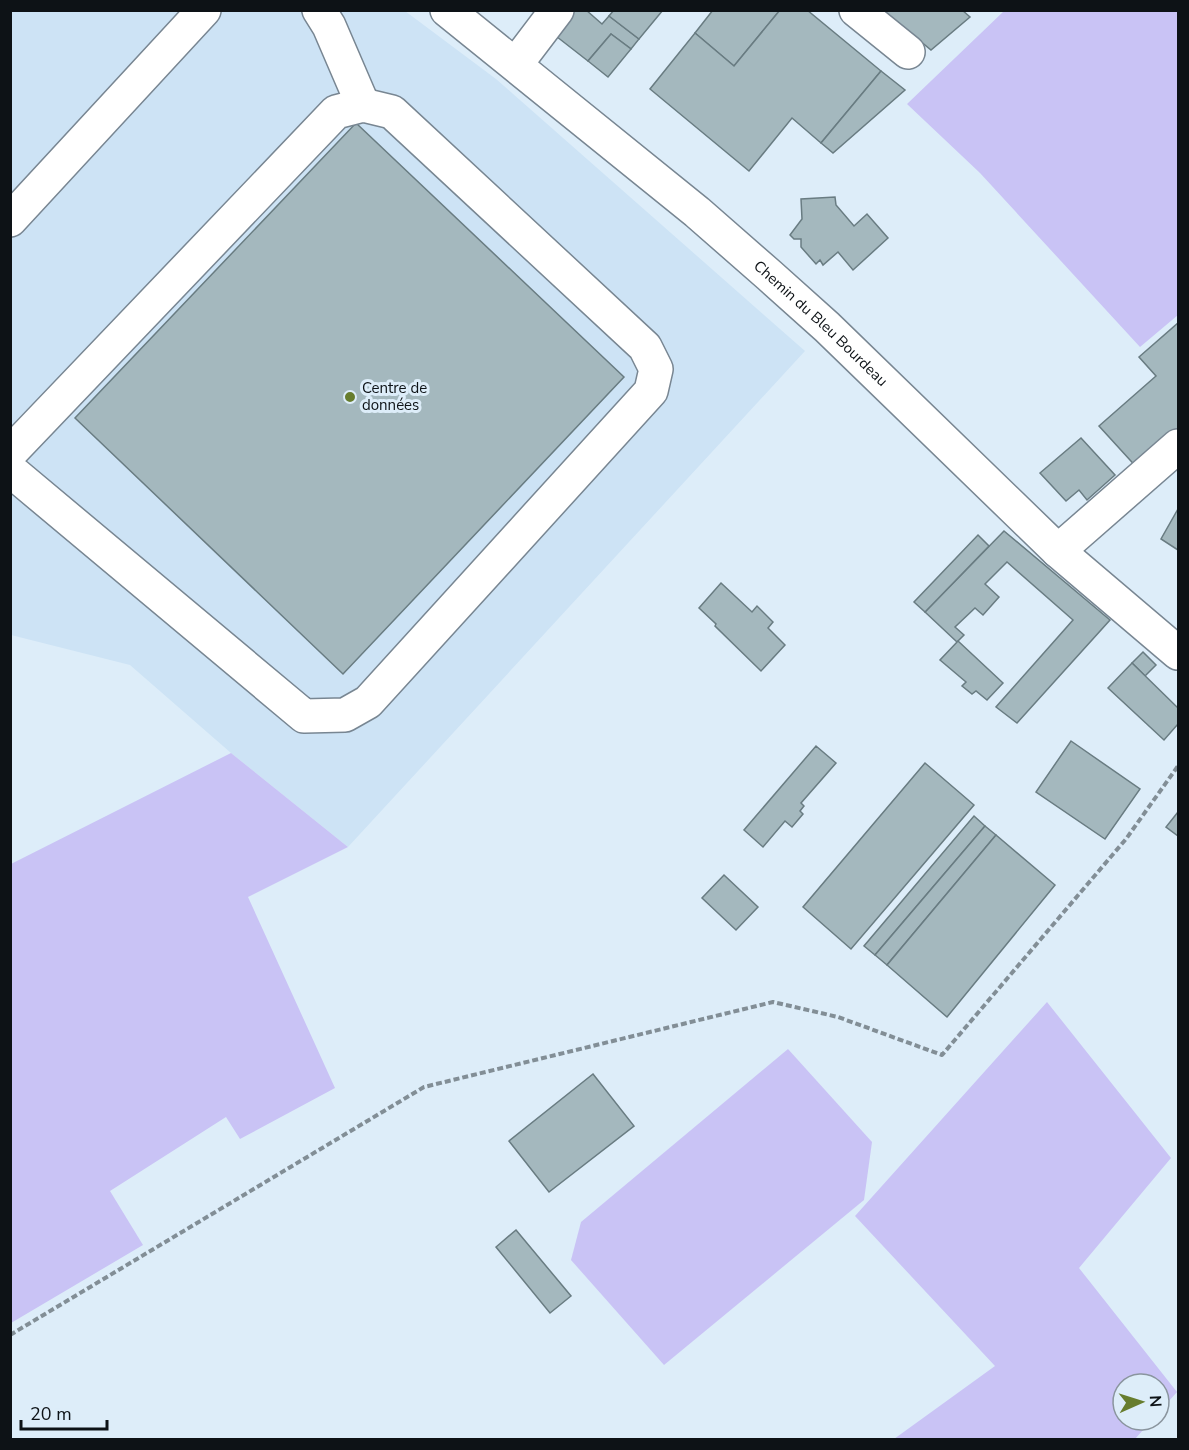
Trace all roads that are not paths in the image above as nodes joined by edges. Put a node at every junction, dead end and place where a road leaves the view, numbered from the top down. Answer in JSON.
{"nodes":[{"id":1,"x":204,"y":10,"type":"edge"},
{"id":2,"x":319,"y":10,"type":"edge"},
{"id":3,"x":447,"y":10,"type":"edge"},
{"id":4,"x":557,"y":10,"type":"edge"},
{"id":5,"x":856,"y":10,"type":"edge"},
{"id":6,"x":908,"y":52,"type":"dead end"},
{"id":7,"x":516,"y":64,"type":"junction"},
{"id":8,"x":363,"y":105,"type":"junction"},
{"id":9,"x":10,"y":220,"type":"edge"},
{"id":10,"x":1179,"y":446,"type":"edge"},
{"id":11,"x":10,"y":453,"type":"edge"},
{"id":12,"x":10,"y":470,"type":"edge"},
{"id":13,"x":1058,"y":551,"type":"junction"},
{"id":14,"x":1179,"y":653,"type":"edge"}],
"edges":[{"from":1,"to":9,"type":"street"},
{"from":2,"to":8,"type":"street"},
{"from":3,"to":7,"type":"street","name":"Chemin du Bleu Bourdeau"},
{"from":4,"to":7,"type":"street"},
{"from":5,"to":6,"type":"street"},
{"from":7,"to":13,"type":"street","name":"Chemin du Bleu Bourdeau"},
{"from":8,"to":11,"type":"street"},
{"from":8,"to":12,"type":"street"},
{"from":10,"to":13,"type":"street"},
{"from":13,"to":14,"type":"street","name":"Chemin du Bleu Bourdeau"}]}
